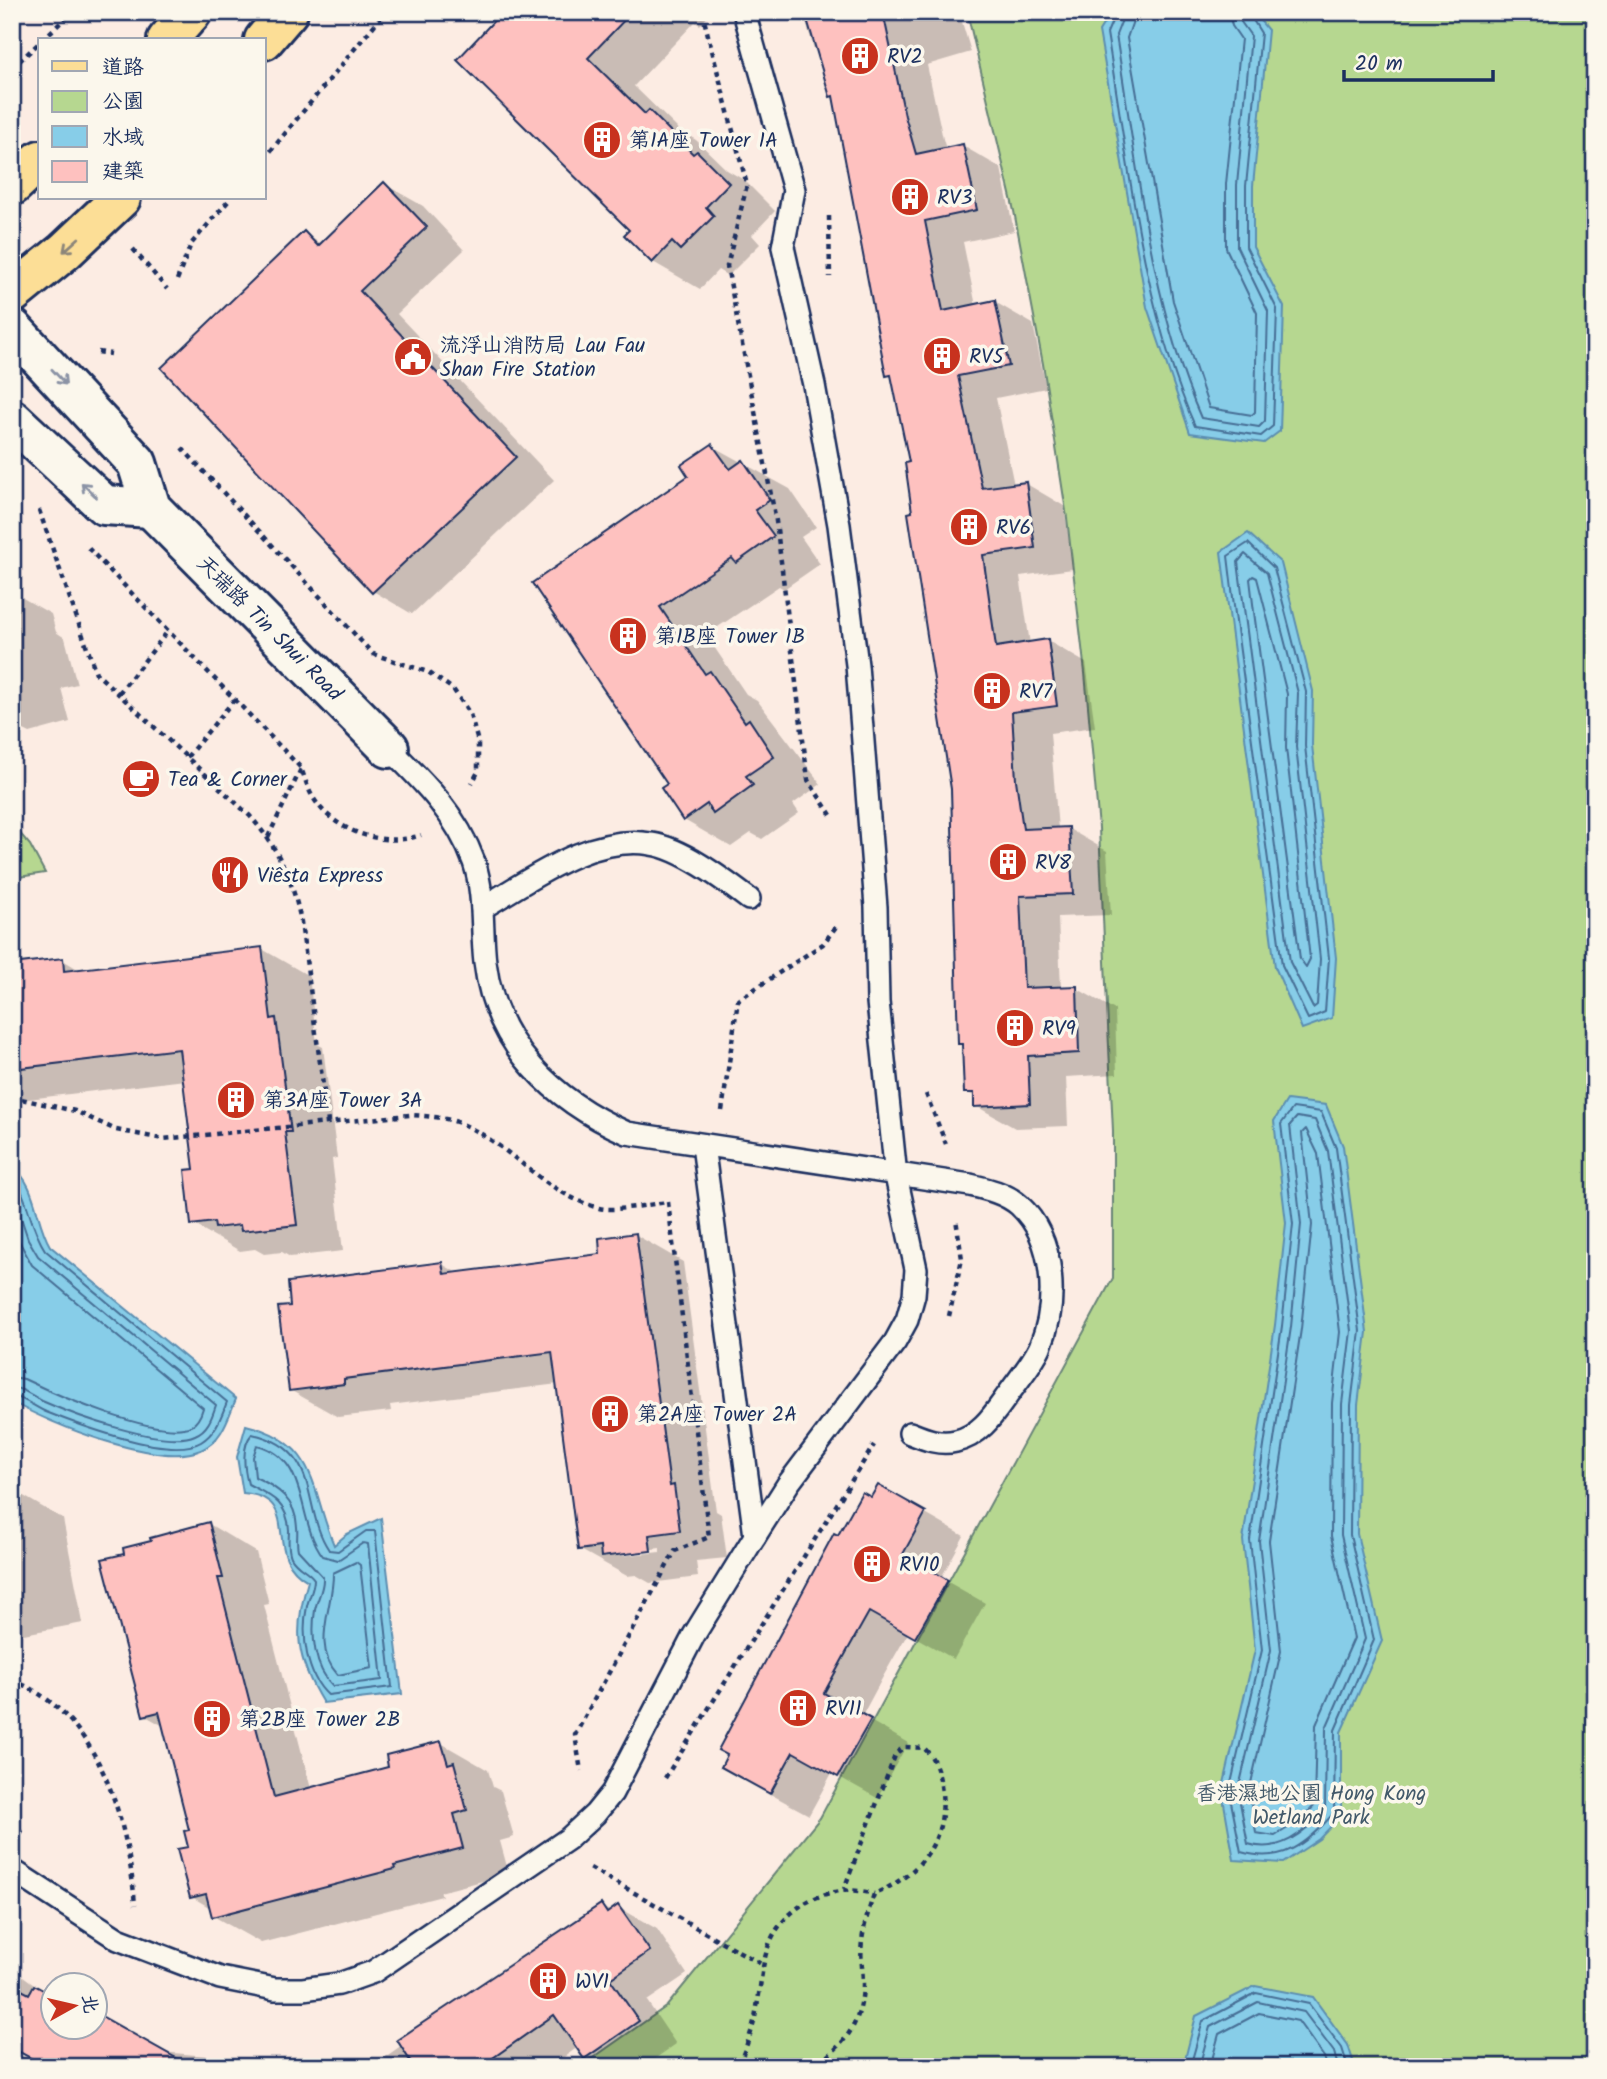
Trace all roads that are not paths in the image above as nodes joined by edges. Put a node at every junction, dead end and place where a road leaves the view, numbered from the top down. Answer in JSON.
{"nodes":[{"id":1,"x":192,"y":12,"type":"edge"},
{"id":2,"x":288,"y":12,"type":"edge"},
{"id":3,"x":744,"y":12,"type":"edge"},
{"id":4,"x":169,"y":38,"type":"edge"},
{"id":5,"x":266,"y":38,"type":"edge"},
{"id":6,"x":38,"y":162,"type":"edge"},
{"id":7,"x":12,"y":186,"type":"edge"},
{"id":8,"x":119,"y":200,"type":"edge"},
{"id":9,"x":12,"y":294,"type":"edge"},
{"id":10,"x":12,"y":328,"type":"edge"},
{"id":11,"x":12,"y":419,"type":"edge"},
{"id":12,"x":151,"y":508,"type":"junction"},
{"id":13,"x":389,"y":748,"type":"joint"},
{"id":14,"x":750,"y":899,"type":"dead end"},
{"id":15,"x":482,"y":908,"type":"junction"},
{"id":16,"x":703,"y":1145,"type":"junction"},
{"id":17,"x":896,"y":1176,"type":"junction"},
{"id":18,"x":909,"y":1433,"type":"dead end"},
{"id":19,"x":755,"y":1536,"type":"junction"},
{"id":20,"x":12,"y":1870,"type":"edge"}],
"edges":[{"from":1,"to":4,"type":"main road"},
{"from":2,"to":5,"type":"main road"},
{"from":3,"to":17,"type":"lane"},
{"from":6,"to":7,"type":"main road"},
{"from":8,"to":9,"type":"main road","one_way":true},
{"from":10,"to":12,"type":"street","name":"天瑞路 Tin Shui Road","one_way":true},
{"from":12,"to":11,"type":"street","one_way":true},
{"from":12,"to":13,"type":"street","name":"天瑞路 Tin Shui Road"},
{"from":13,"to":15,"type":"lane"},
{"from":14,"to":15,"type":"lane"},
{"from":15,"to":16,"type":"lane"},
{"from":16,"to":17,"type":"lane"},
{"from":16,"to":19,"type":"lane"},
{"from":17,"to":18,"type":"lane"},
{"from":17,"to":19,"type":"lane"},
{"from":19,"to":20,"type":"lane"}]}
